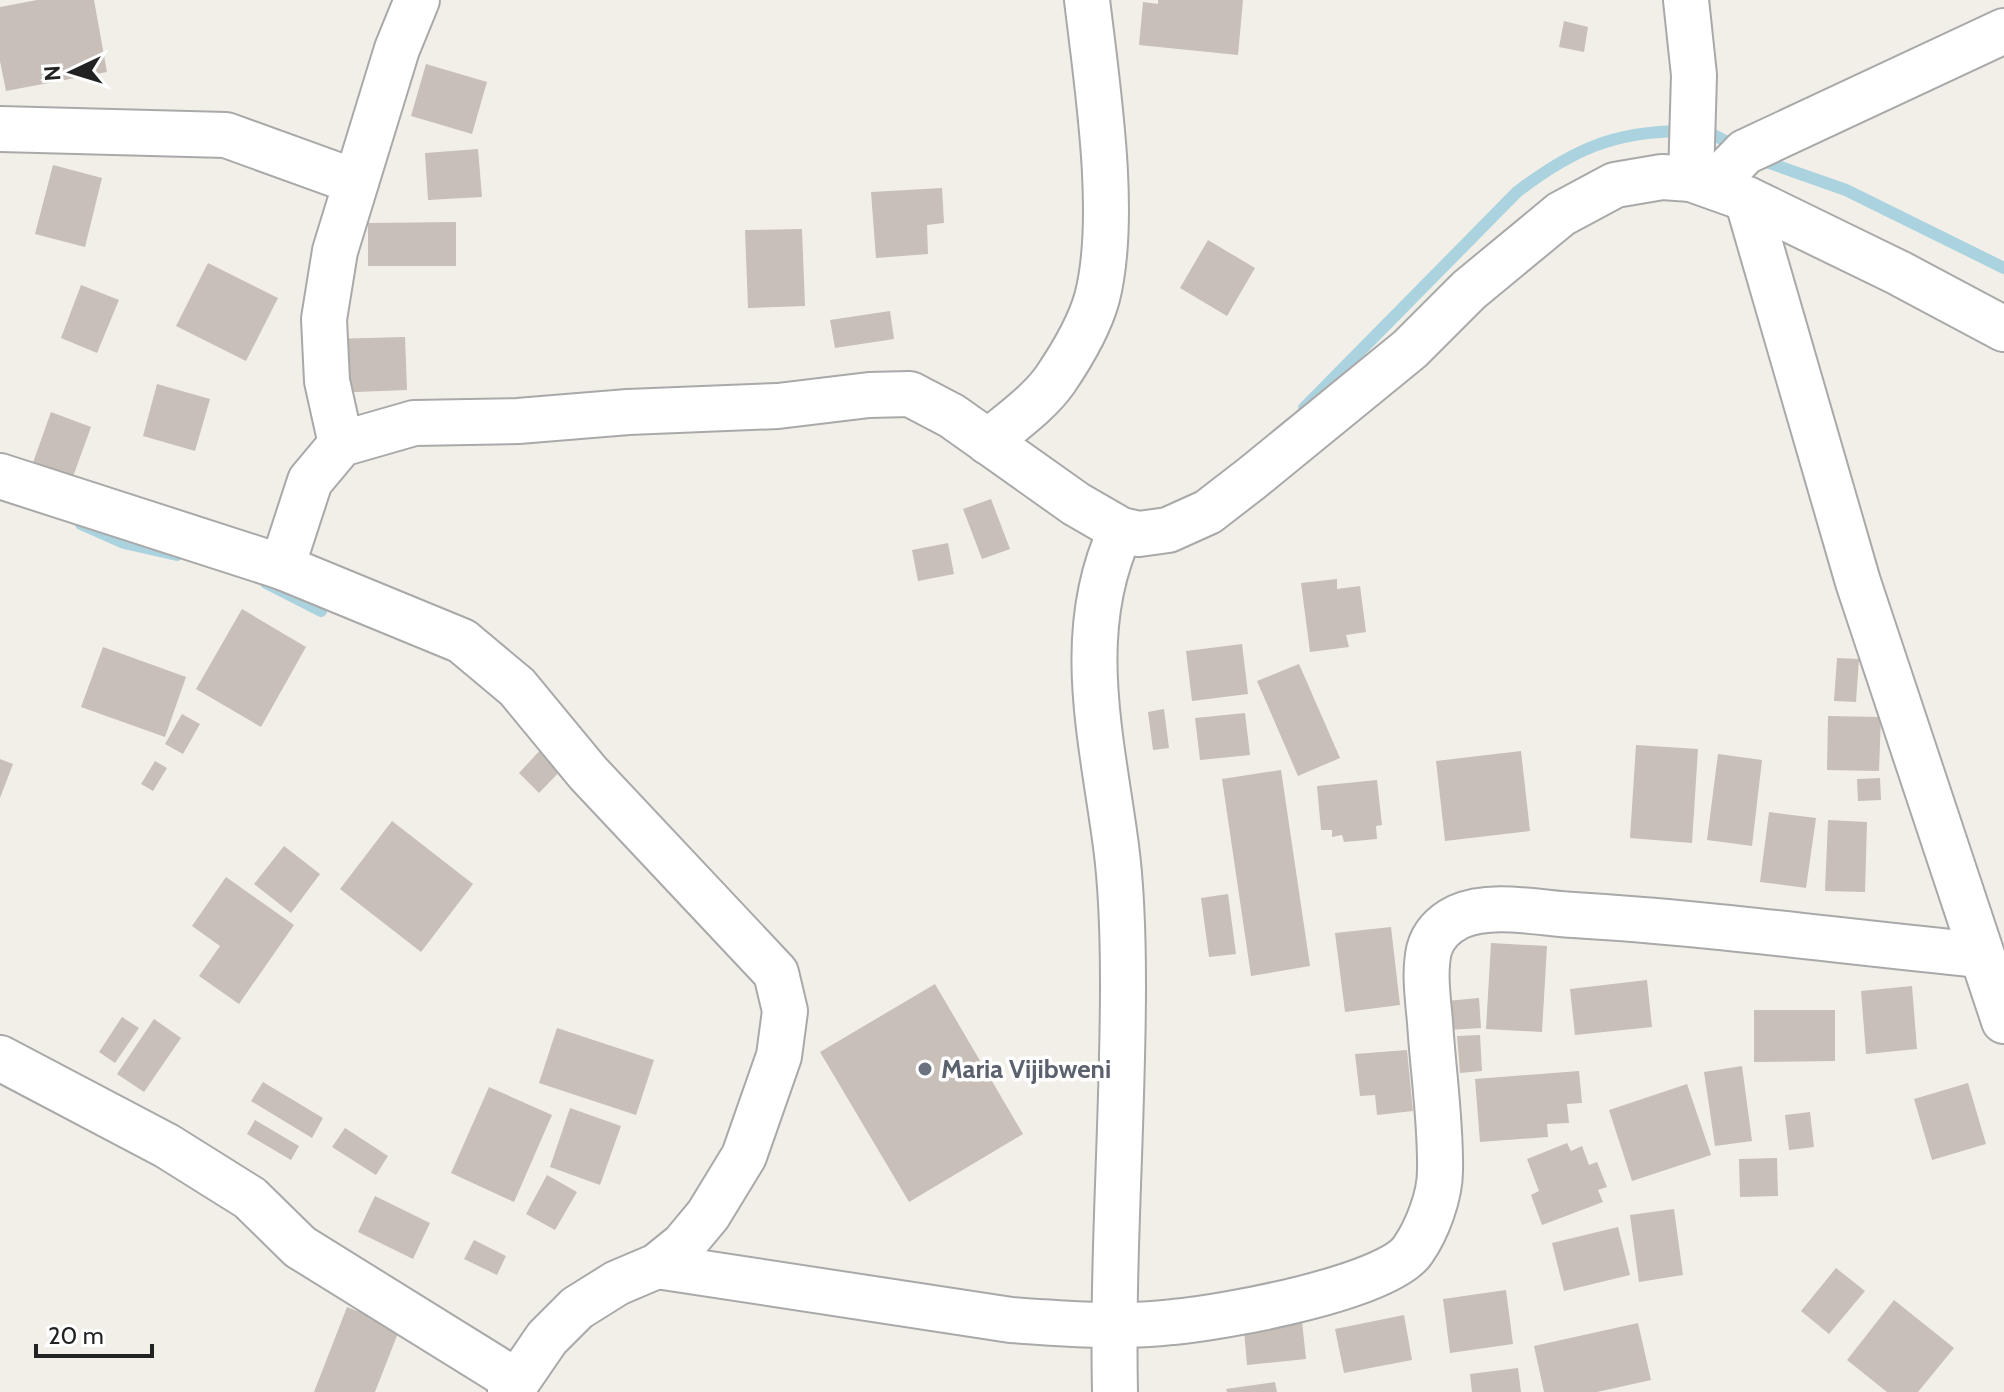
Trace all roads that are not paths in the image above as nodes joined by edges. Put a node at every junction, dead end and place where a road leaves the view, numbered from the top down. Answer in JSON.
{"nodes":[{"id":1,"x":417,"y":0,"type":"edge"},
{"id":2,"x":1087,"y":0,"type":"edge"},
{"id":3,"x":1686,"y":0,"type":"edge"},
{"id":4,"x":2004,"y":31,"type":"edge"},
{"id":5,"x":0,"y":129,"type":"edge"},
{"id":6,"x":356,"y":182,"type":"junction"},
{"id":7,"x":1717,"y":188,"type":"junction"},
{"id":8,"x":2004,"y":329,"type":"edge"},
{"id":9,"x":988,"y":442,"type":"junction"},
{"id":10,"x":341,"y":444,"type":"junction"},
{"id":11,"x":0,"y":476,"type":"edge"},
{"id":12,"x":1121,"y":530,"type":"junction"},
{"id":13,"x":282,"y":567,"type":"junction"},
{"id":14,"x":1981,"y":955,"type":"junction"},
{"id":15,"x":2004,"y":1021,"type":"edge"},
{"id":16,"x":0,"y":1058,"type":"edge"},
{"id":17,"x":657,"y":1266,"type":"junction"},
{"id":18,"x":1113,"y":1324,"type":"junction"},
{"id":19,"x":513,"y":1386,"type":"edge"},
{"id":20,"x":1115,"y":1392,"type":"edge"}],
"edges":[{"from":1,"to":6,"type":"street"},
{"from":2,"to":9,"type":"street"},
{"from":3,"to":7,"type":"street"},
{"from":4,"to":7,"type":"street"},
{"from":5,"to":6,"type":"street"},
{"from":6,"to":10,"type":"street"},
{"from":7,"to":8,"type":"street"},
{"from":7,"to":12,"type":"street"},
{"from":7,"to":14,"type":"street"},
{"from":9,"to":10,"type":"street"},
{"from":9,"to":12,"type":"street"},
{"from":10,"to":13,"type":"street"},
{"from":11,"to":13,"type":"street"},
{"from":12,"to":18,"type":"street"},
{"from":13,"to":17,"type":"street"},
{"from":14,"to":15,"type":"street"},
{"from":14,"to":18,"type":"street"},
{"from":16,"to":19,"type":"street"},
{"from":17,"to":18,"type":"street"},
{"from":17,"to":19,"type":"street"},
{"from":18,"to":20,"type":"street"}]}
